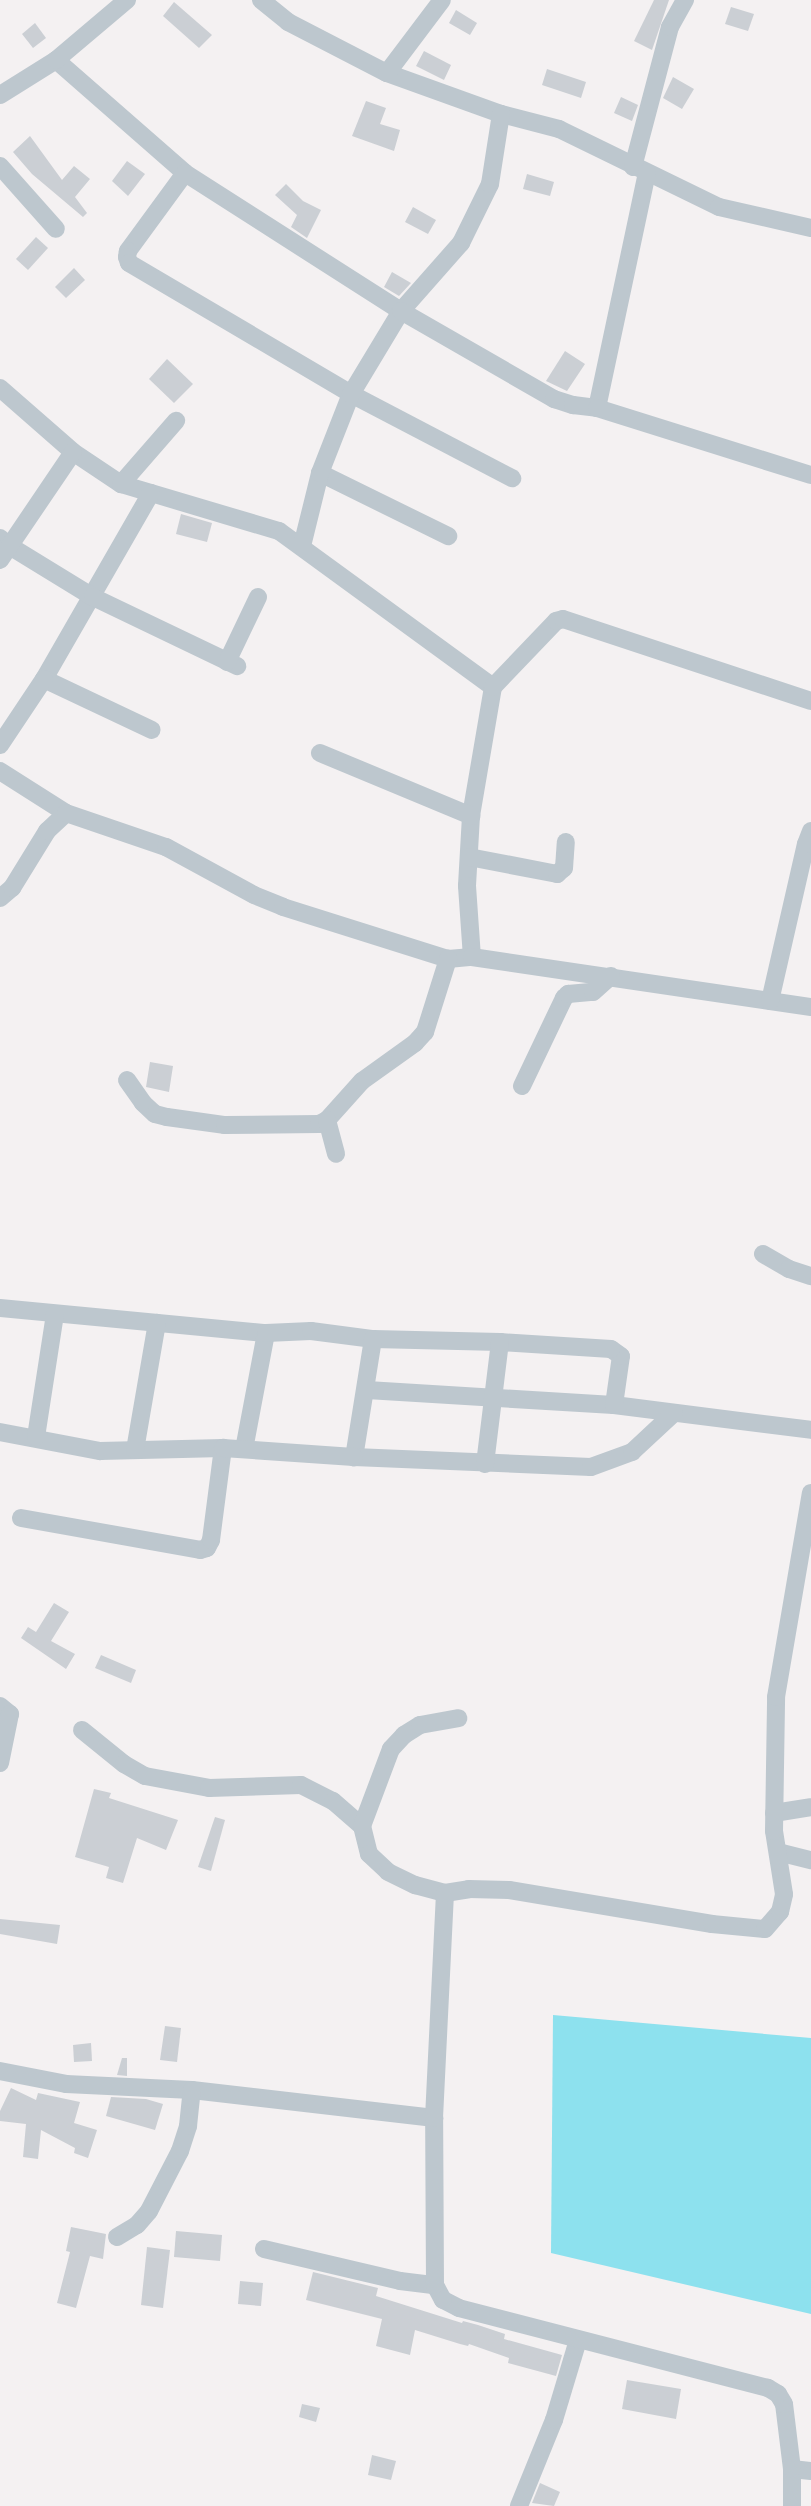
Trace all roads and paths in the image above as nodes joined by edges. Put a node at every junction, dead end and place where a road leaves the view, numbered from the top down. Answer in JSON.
{"nodes":[{"id":1,"x":127,"y":0,"type":"edge"},
{"id":2,"x":261,"y":0,"type":"edge"},
{"id":3,"x":442,"y":0,"type":"edge"},
{"id":4,"x":685,"y":0,"type":"edge"},
{"id":5,"x":56,"y":60,"type":"junction"},
{"id":6,"x":387,"y":73,"type":"junction"},
{"id":7,"x":0,"y":95,"type":"edge"},
{"id":8,"x":501,"y":114,"type":"junction"},
{"id":9,"x":0,"y":166,"type":"edge"},
{"id":10,"x":640,"y":170,"type":"junction"},
{"id":11,"x":185,"y":173,"type":"junction"},
{"id":12,"x":811,"y":228,"type":"edge"},
{"id":13,"x":56,"y":229,"type":"dead end"},
{"id":14,"x":401,"y":311,"type":"junction"},
{"id":15,"x":0,"y":388,"type":"edge"},
{"id":16,"x":351,"y":394,"type":"junction"},
{"id":17,"x":597,"y":408,"type":"junction"},
{"id":18,"x":176,"y":421,"type":"dead end"},
{"id":19,"x":72,"y":452,"type":"junction"},
{"id":20,"x":320,"y":473,"type":"junction"},
{"id":21,"x":811,"y":475,"type":"edge"},
{"id":22,"x":512,"y":478,"type":"dead end"},
{"id":23,"x":121,"y":484,"type":"junction"},
{"id":24,"x":150,"y":493,"type":"junction"},
{"id":25,"x":448,"y":536,"type":"dead end"},
{"id":26,"x":302,"y":546,"type":"junction"},
{"id":27,"x":2,"y":548,"type":"edge"},
{"id":28,"x":93,"y":597,"type":"junction"},
{"id":29,"x":258,"y":597,"type":"dead end"},
{"id":30,"x":44,"y":679,"type":"junction"},
{"id":31,"x":493,"y":687,"type":"junction"},
{"id":32,"x":811,"y":700,"type":"edge"},
{"id":33,"x":152,"y":730,"type":"dead end"},
{"id":34,"x":0,"y":745,"type":"edge"},
{"id":35,"x":320,"y":753,"type":"dead end"},
{"id":36,"x":0,"y":771,"type":"edge"},
{"id":37,"x":66,"y":813,"type":"junction"},
{"id":38,"x":471,"y":816,"type":"junction"},
{"id":39,"x":811,"y":831,"type":"edge"},
{"id":40,"x":566,"y":842,"type":"dead end"},
{"id":41,"x":469,"y":857,"type":"junction"},
{"id":42,"x":0,"y":898,"type":"edge"},
{"id":43,"x":472,"y":957,"type":"junction"},
{"id":44,"x":448,"y":959,"type":"junction"},
{"id":45,"x":610,"y":976,"type":"junction"},
{"id":46,"x":770,"y":1001,"type":"junction"},
{"id":47,"x":811,"y":1007,"type":"edge"},
{"id":48,"x":127,"y":1080,"type":"dead end"},
{"id":49,"x":522,"y":1086,"type":"dead end"},
{"id":50,"x":327,"y":1120,"type":"junction"},
{"id":51,"x":336,"y":1154,"type":"dead end"},
{"id":52,"x":763,"y":1254,"type":"dead end"},
{"id":53,"x":811,"y":1276,"type":"edge"},
{"id":54,"x":0,"y":1308,"type":"edge"},
{"id":55,"x":56,"y":1314,"type":"junction"},
{"id":56,"x":157,"y":1323,"type":"junction"},
{"id":57,"x":266,"y":1333,"type":"junction"},
{"id":58,"x":373,"y":1339,"type":"junction"},
{"id":59,"x":500,"y":1342,"type":"junction"},
{"id":60,"x":367,"y":1390,"type":"junction"},
{"id":61,"x":493,"y":1398,"type":"junction"},
{"id":62,"x":614,"y":1405,"type":"junction"},
{"id":63,"x":674,"y":1413,"type":"junction"},
{"id":64,"x":811,"y":1430,"type":"edge"},
{"id":65,"x":0,"y":1432,"type":"edge"},
{"id":66,"x":36,"y":1437,"type":"junction"},
{"id":67,"x":223,"y":1448,"type":"junction"},
{"id":68,"x":244,"y":1449,"type":"junction"},
{"id":69,"x":135,"y":1450,"type":"junction"},
{"id":70,"x":354,"y":1457,"type":"junction"},
{"id":71,"x":485,"y":1464,"type":"junction"},
{"id":72,"x":811,"y":1493,"type":"edge"},
{"id":73,"x":21,"y":1518,"type":"dead end"},
{"id":74,"x":0,"y":1706,"type":"edge"},
{"id":75,"x":458,"y":1718,"type":"dead end"},
{"id":76,"x":82,"y":1730,"type":"dead end"},
{"id":77,"x":0,"y":1763,"type":"edge"},
{"id":78,"x":811,"y":1807,"type":"edge"},
{"id":79,"x":774,"y":1813,"type":"junction"},
{"id":80,"x":362,"y":1826,"type":"junction"},
{"id":81,"x":778,"y":1852,"type":"junction"},
{"id":82,"x":811,"y":1860,"type":"edge"},
{"id":83,"x":445,"y":1893,"type":"junction"},
{"id":84,"x":0,"y":2071,"type":"edge"},
{"id":85,"x":192,"y":2090,"type":"junction"},
{"id":86,"x":434,"y":2118,"type":"junction"},
{"id":87,"x":117,"y":2237,"type":"dead end"},
{"id":88,"x":264,"y":2249,"type":"dead end"},
{"id":89,"x":435,"y":2285,"type":"junction"},
{"id":90,"x":578,"y":2340,"type":"junction"},
{"id":91,"x":792,"y":2469,"type":"junction"},
{"id":92,"x":811,"y":2471,"type":"edge"},
{"id":93,"x":519,"y":2506,"type":"edge"},
{"id":94,"x":792,"y":2506,"type":"edge"}],
"edges":[{"from":1,"to":5,"type":"street"},
{"from":2,"to":6,"type":"street"},
{"from":3,"to":6,"type":"street"},
{"from":4,"to":10,"type":"street"},
{"from":5,"to":7,"type":"street"},
{"from":5,"to":11,"type":"street"},
{"from":6,"to":8,"type":"street"},
{"from":8,"to":10,"type":"street"},
{"from":8,"to":14,"type":"street"},
{"from":9,"to":13,"type":"street"},
{"from":10,"to":12,"type":"street"},
{"from":10,"to":17,"type":"street"},
{"from":11,"to":14,"type":"street"},
{"from":11,"to":16,"type":"street"},
{"from":14,"to":16,"type":"street"},
{"from":14,"to":17,"type":"street"},
{"from":15,"to":19,"type":"street"},
{"from":16,"to":20,"type":"street"},
{"from":16,"to":22,"type":"street"},
{"from":17,"to":21,"type":"street"},
{"from":18,"to":23,"type":"street"},
{"from":19,"to":23,"type":"street"},
{"from":19,"to":27,"type":"street"},
{"from":20,"to":25,"type":"street"},
{"from":20,"to":26,"type":"street"},
{"from":23,"to":24,"type":"street"},
{"from":24,"to":26,"type":"street"},
{"from":24,"to":28,"type":"street"},
{"from":26,"to":31,"type":"street"},
{"from":27,"to":28,"type":"street"},
{"from":28,"to":29,"type":"street"},
{"from":28,"to":30,"type":"street"},
{"from":30,"to":33,"type":"street"},
{"from":30,"to":34,"type":"street"},
{"from":31,"to":32,"type":"street"},
{"from":31,"to":38,"type":"street"},
{"from":35,"to":38,"type":"street"},
{"from":36,"to":37,"type":"street"},
{"from":37,"to":42,"type":"street"},
{"from":37,"to":44,"type":"street"},
{"from":38,"to":41,"type":"street"},
{"from":39,"to":46,"type":"street"},
{"from":40,"to":41,"type":"street"},
{"from":41,"to":43,"type":"street"},
{"from":43,"to":44,"type":"street"},
{"from":43,"to":45,"type":"street"},
{"from":44,"to":50,"type":"street"},
{"from":45,"to":46,"type":"street"},
{"from":45,"to":49,"type":"street"},
{"from":46,"to":47,"type":"street"},
{"from":48,"to":50,"type":"street"},
{"from":50,"to":51,"type":"street"},
{"from":52,"to":53,"type":"street"},
{"from":54,"to":55,"type":"street"},
{"from":55,"to":56,"type":"street"},
{"from":55,"to":66,"type":"street"},
{"from":56,"to":57,"type":"street"},
{"from":56,"to":69,"type":"street"},
{"from":57,"to":58,"type":"street"},
{"from":57,"to":68,"type":"street"},
{"from":58,"to":59,"type":"street"},
{"from":58,"to":60,"type":"street"},
{"from":59,"to":61,"type":"street"},
{"from":59,"to":62,"type":"street"},
{"from":60,"to":61,"type":"street"},
{"from":60,"to":70,"type":"street"},
{"from":61,"to":62,"type":"street"},
{"from":61,"to":71,"type":"street"},
{"from":62,"to":63,"type":"street"},
{"from":63,"to":64,"type":"street"},
{"from":63,"to":71,"type":"street"},
{"from":65,"to":66,"type":"street"},
{"from":66,"to":69,"type":"street"},
{"from":67,"to":68,"type":"street"},
{"from":67,"to":69,"type":"street"},
{"from":67,"to":73,"type":"street"},
{"from":68,"to":70,"type":"street"},
{"from":70,"to":71,"type":"street"},
{"from":72,"to":79,"type":"street"},
{"from":74,"to":77,"type":"street"},
{"from":75,"to":80,"type":"street"},
{"from":76,"to":80,"type":"street"},
{"from":78,"to":79,"type":"street"},
{"from":79,"to":81,"type":"street"},
{"from":80,"to":83,"type":"street"},
{"from":81,"to":82,"type":"street"},
{"from":81,"to":83,"type":"street"},
{"from":83,"to":86,"type":"street"},
{"from":84,"to":85,"type":"street"},
{"from":85,"to":86,"type":"street"},
{"from":85,"to":87,"type":"street"},
{"from":86,"to":89,"type":"street"},
{"from":88,"to":89,"type":"street"},
{"from":89,"to":90,"type":"street"},
{"from":90,"to":91,"type":"street"},
{"from":90,"to":93,"type":"street"},
{"from":91,"to":92,"type":"street"},
{"from":91,"to":94,"type":"street"}]}
